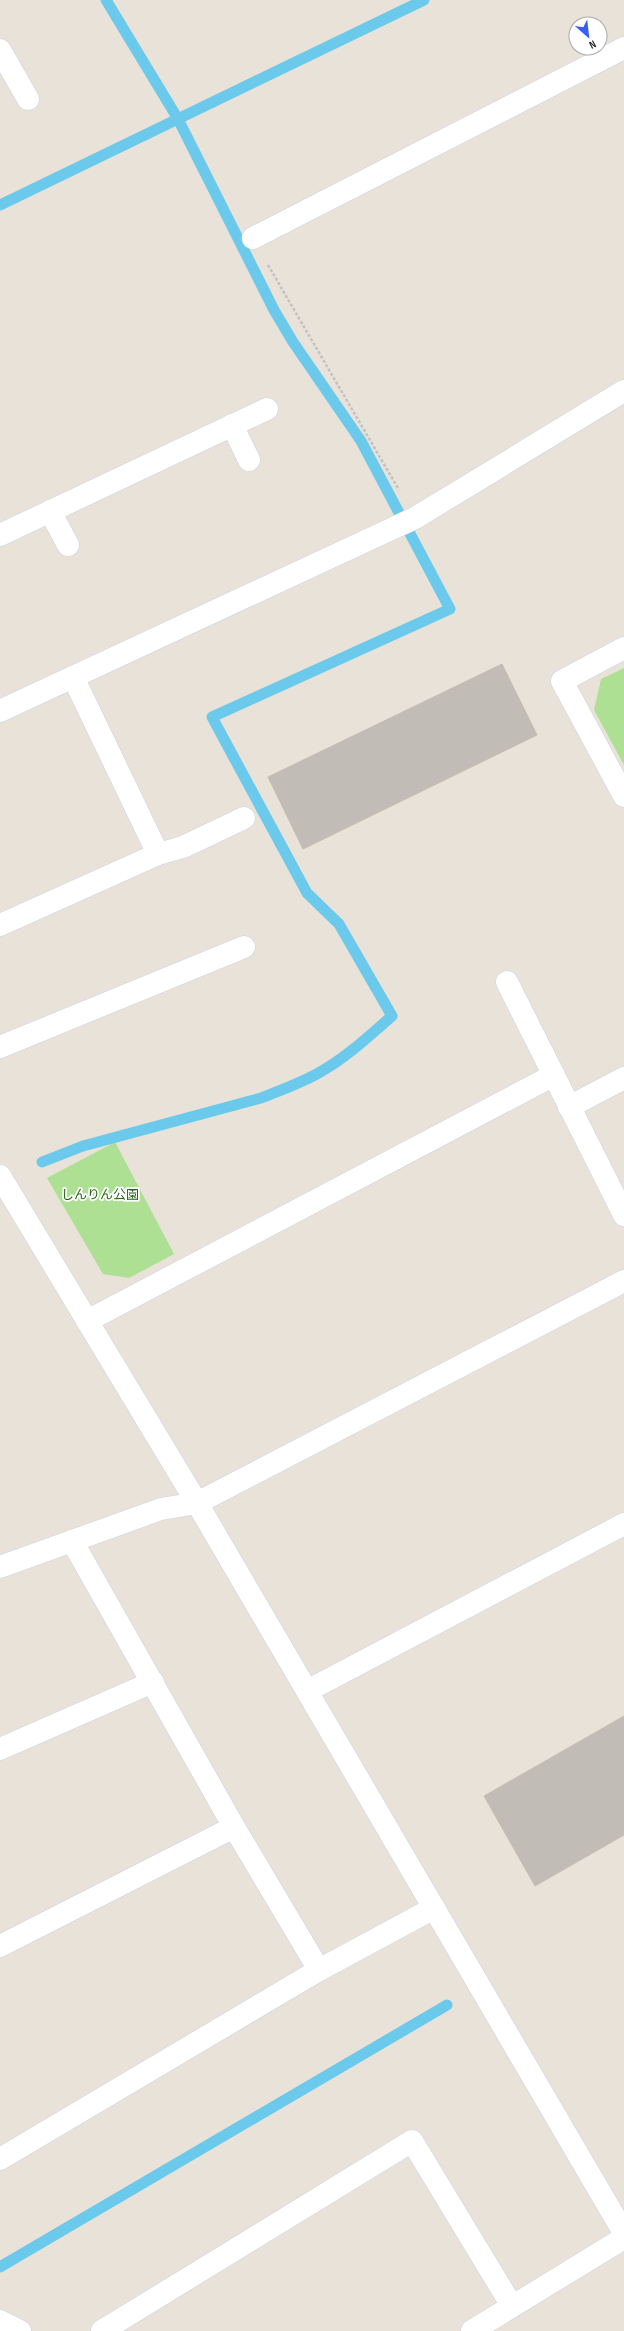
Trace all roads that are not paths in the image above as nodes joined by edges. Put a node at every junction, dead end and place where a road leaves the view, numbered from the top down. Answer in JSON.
{"nodes":[{"id":1,"x":624,"y":48,"type":"edge"},
{"id":2,"x":0,"y":50,"type":"edge"},
{"id":3,"x":28,"y":99,"type":"dead end"},
{"id":4,"x":253,"y":238,"type":"road end"},
{"id":5,"x":624,"y":391,"type":"edge"},
{"id":6,"x":267,"y":409,"type":"dead end"},
{"id":7,"x":232,"y":425,"type":"junction"},
{"id":8,"x":249,"y":460,"type":"dead end"},
{"id":9,"x":50,"y":511,"type":"junction"},
{"id":10,"x":0,"y":535,"type":"edge"},
{"id":11,"x":68,"y":544,"type":"dead end"},
{"id":12,"x":624,"y":648,"type":"edge"},
{"id":13,"x":73,"y":677,"type":"junction"},
{"id":14,"x":0,"y":711,"type":"edge"},
{"id":15,"x":624,"y":796,"type":"edge"},
{"id":16,"x":244,"y":818,"type":"dead end"},
{"id":17,"x":158,"y":854,"type":"junction"},
{"id":18,"x":0,"y":925,"type":"edge"},
{"id":19,"x":244,"y":947,"type":"dead end"},
{"id":20,"x":507,"y":982,"type":"dead end"},
{"id":21,"x":0,"y":1047,"type":"edge"},
{"id":22,"x":554,"y":1075,"type":"junction"},
{"id":23,"x":624,"y":1078,"type":"edge"},
{"id":24,"x":570,"y":1107,"type":"junction"},
{"id":25,"x":0,"y":1176,"type":"edge"},
{"id":26,"x":624,"y":1215,"type":"edge"},
{"id":27,"x":624,"y":1281,"type":"edge"},
{"id":28,"x":87,"y":1321,"type":"junction"},
{"id":29,"x":197,"y":1503,"type":"junction"},
{"id":30,"x":624,"y":1524,"type":"edge"},
{"id":31,"x":72,"y":1541,"type":"junction"},
{"id":32,"x":0,"y":1567,"type":"edge"},
{"id":33,"x":152,"y":1682,"type":"junction"},
{"id":34,"x":307,"y":1691,"type":"junction"},
{"id":35,"x":0,"y":1749,"type":"edge"},
{"id":36,"x":234,"y":1828,"type":"junction"},
{"id":37,"x":434,"y":1908,"type":"junction"},
{"id":38,"x":0,"y":1946,"type":"edge"},
{"id":39,"x":319,"y":1970,"type":"junction"},
{"id":40,"x":0,"y":2159,"type":"edge"},
{"id":41,"x":624,"y":2233,"type":"edge"},
{"id":42,"x":624,"y":2238,"type":"edge"},
{"id":43,"x":512,"y":2306,"type":"junction"},
{"id":44,"x":0,"y":2321,"type":"edge"},
{"id":45,"x":20,"y":2331,"type":"edge"},
{"id":46,"x":102,"y":2331,"type":"edge"},
{"id":47,"x":472,"y":2331,"type":"edge"}],
"edges":[{"from":1,"to":4,"type":"street"},
{"from":2,"to":3,"type":"street"},
{"from":5,"to":13,"type":"street"},
{"from":6,"to":7,"type":"street"},
{"from":7,"to":8,"type":"street"},
{"from":7,"to":9,"type":"street"},
{"from":9,"to":10,"type":"street"},
{"from":9,"to":11,"type":"street"},
{"from":12,"to":15,"type":"street"},
{"from":13,"to":14,"type":"street"},
{"from":13,"to":17,"type":"street"},
{"from":16,"to":17,"type":"street"},
{"from":17,"to":18,"type":"street"},
{"from":19,"to":21,"type":"street"},
{"from":20,"to":22,"type":"street"},
{"from":22,"to":24,"type":"street"},
{"from":22,"to":28,"type":"street"},
{"from":23,"to":24,"type":"street"},
{"from":24,"to":26,"type":"street"},
{"from":25,"to":28,"type":"street"},
{"from":27,"to":29,"type":"street"},
{"from":28,"to":29,"type":"street"},
{"from":29,"to":31,"type":"street"},
{"from":29,"to":34,"type":"street"},
{"from":30,"to":34,"type":"street"},
{"from":31,"to":32,"type":"street"},
{"from":31,"to":33,"type":"street"},
{"from":33,"to":35,"type":"street"},
{"from":33,"to":36,"type":"street"},
{"from":34,"to":37,"type":"street"},
{"from":36,"to":38,"type":"street"},
{"from":36,"to":39,"type":"street"},
{"from":37,"to":39,"type":"street"},
{"from":37,"to":41,"type":"street"},
{"from":39,"to":40,"type":"street"},
{"from":42,"to":43,"type":"street"},
{"from":43,"to":46,"type":"street"},
{"from":43,"to":47,"type":"street"},
{"from":44,"to":45,"type":"street"}]}
